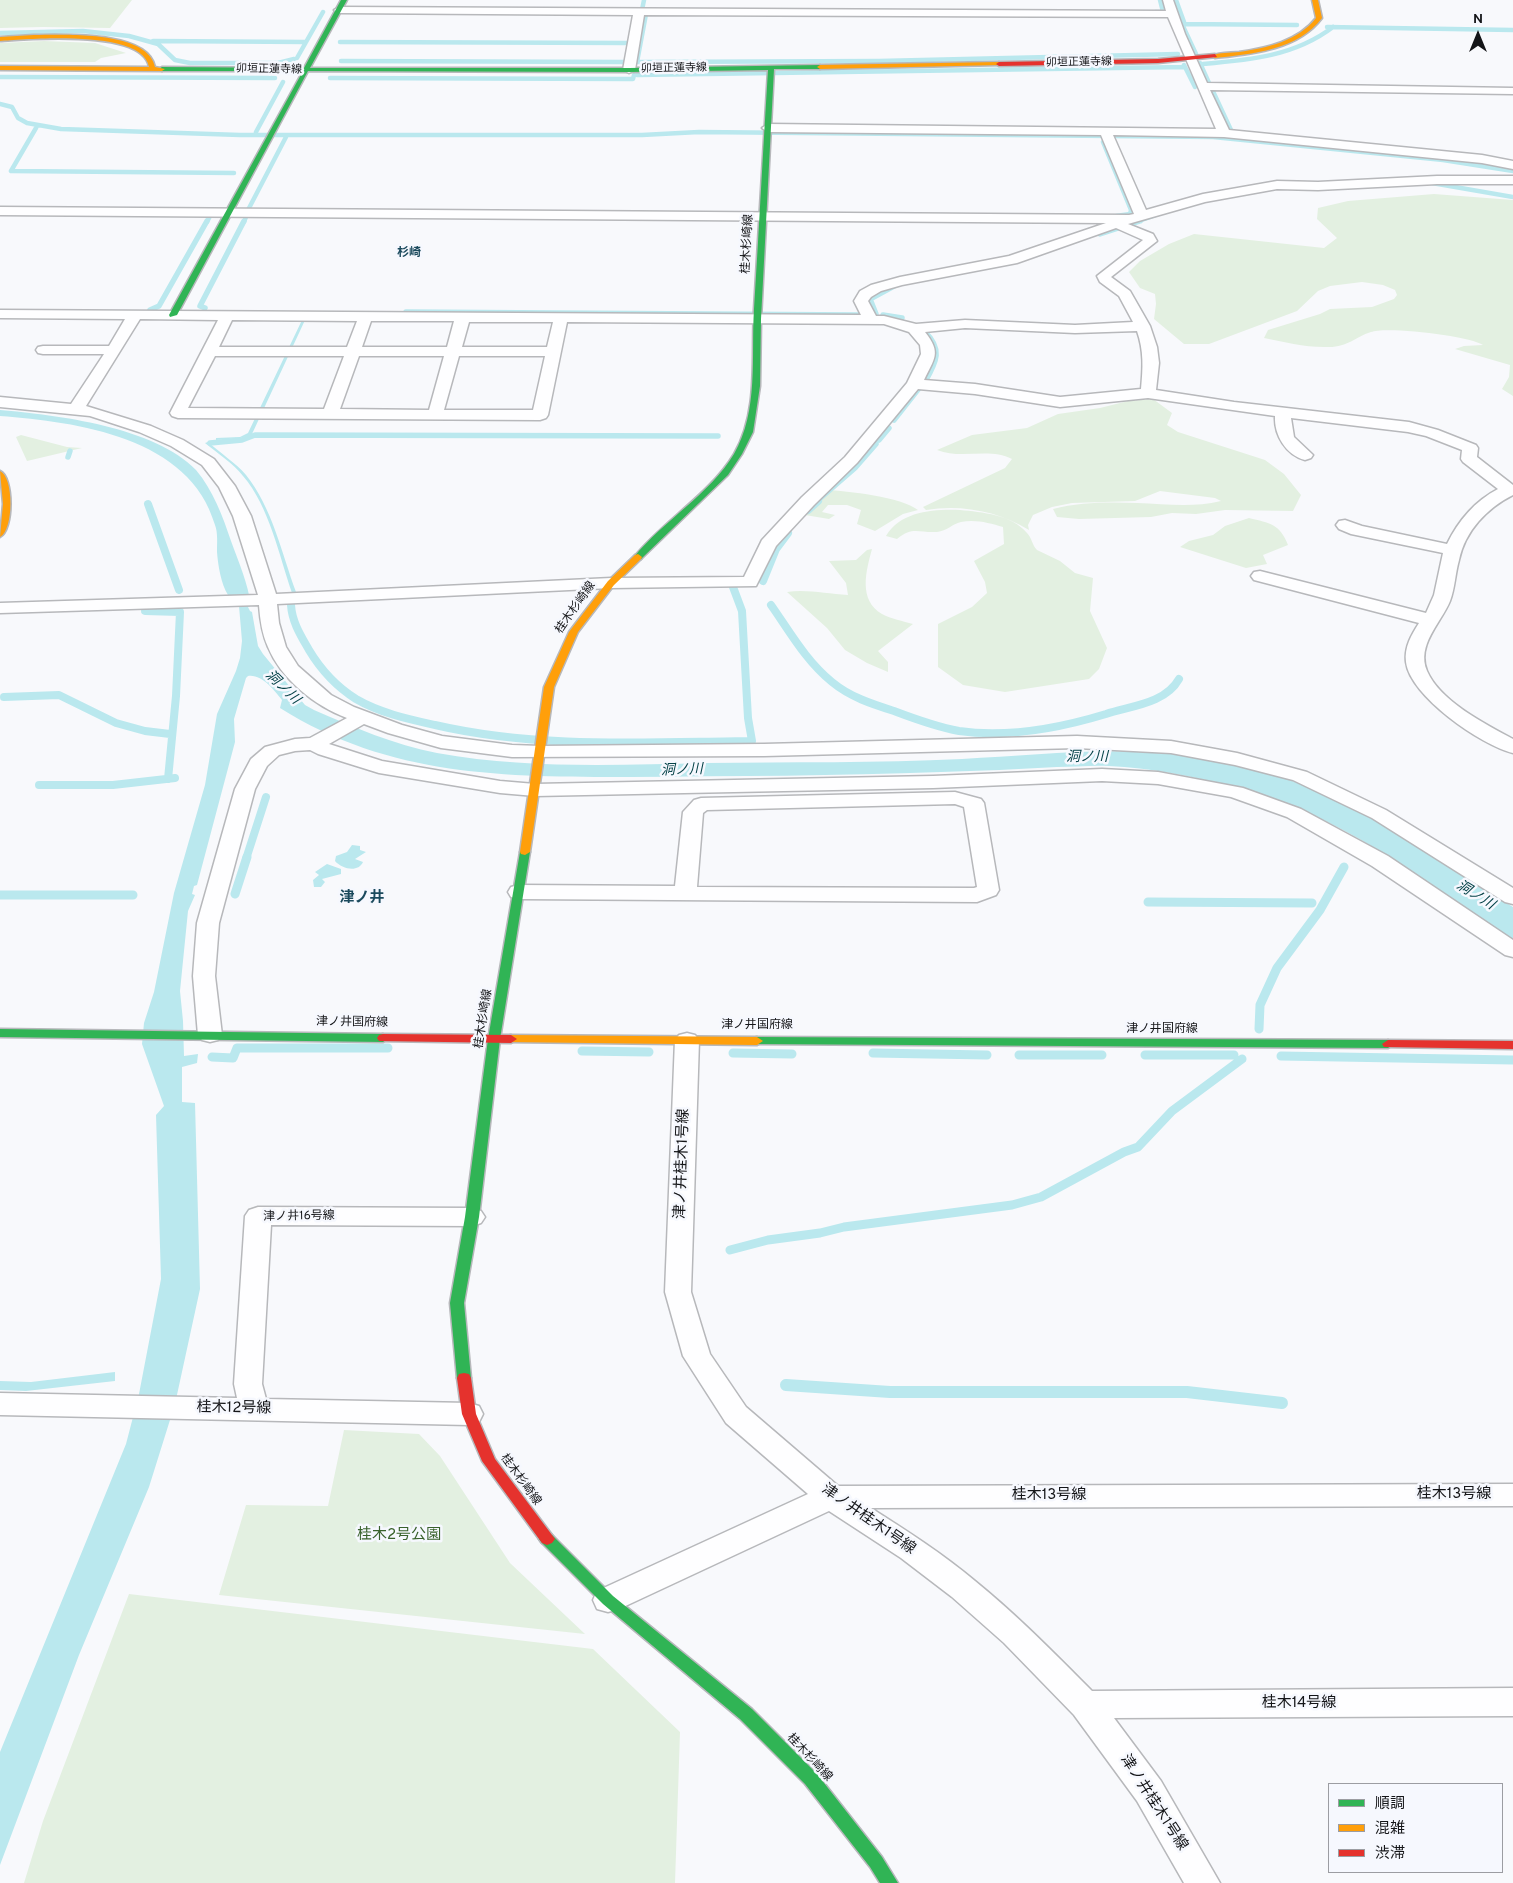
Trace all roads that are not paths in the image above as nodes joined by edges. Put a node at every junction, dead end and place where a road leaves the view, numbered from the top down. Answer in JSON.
{"nodes":[{"id":1,"x":734,"y":0,"type":"edge"},
{"id":2,"x":1167,"y":0,"type":"edge"},
{"id":3,"x":1315,"y":0,"type":"edge"},
{"id":4,"x":341,"y":5,"type":"edge"},
{"id":5,"x":639,"y":11,"type":"junction"},
{"id":6,"x":734,"y":12,"type":"junction"},
{"id":7,"x":1172,"y":14,"type":"junction"},
{"id":8,"x":0,"y":39,"type":"edge"},
{"id":9,"x":1189,"y":59,"type":"junction"},
{"id":10,"x":0,"y":68,"type":"edge"},
{"id":11,"x":771,"y":68,"type":"junction"},
{"id":12,"x":152,"y":69,"type":"junction"},
{"id":13,"x":306,"y":70,"type":"junction"},
{"id":14,"x":629,"y":70,"type":"junction"},
{"id":15,"x":1203,"y":86,"type":"junction"},
{"id":16,"x":1513,"y":91,"type":"edge"},
{"id":17,"x":768,"y":128,"type":"junction"},
{"id":18,"x":1105,"y":131,"type":"junction"},
{"id":19,"x":1224,"y":133,"type":"junction"},
{"id":20,"x":1513,"y":165,"type":"edge"},
{"id":21,"x":1513,"y":180,"type":"edge"},
{"id":22,"x":0,"y":212,"type":"edge"},
{"id":23,"x":228,"y":213,"type":"junction"},
{"id":24,"x":763,"y":217,"type":"junction"},
{"id":25,"x":1130,"y":220,"type":"junction"},
{"id":26,"x":0,"y":314,"type":"edge"},
{"id":27,"x":135,"y":315,"type":"junction"},
{"id":28,"x":174,"y":315,"type":"junction"},
{"id":29,"x":227,"y":316,"type":"junction"},
{"id":30,"x":366,"y":316,"type":"junction"},
{"id":31,"x":463,"y":317,"type":"junction"},
{"id":32,"x":561,"y":317,"type":"junction"},
{"id":33,"x":757,"y":319,"type":"junction"},
{"id":34,"x":872,"y":320,"type":"junction"},
{"id":35,"x":1144,"y":326,"type":"junction"},
{"id":36,"x":914,"y":329,"type":"junction"},
{"id":37,"x":43,"y":350,"type":"dead end"},
{"id":38,"x":114,"y":350,"type":"junction"},
{"id":39,"x":209,"y":351,"type":"junction"},
{"id":40,"x":353,"y":352,"type":"junction"},
{"id":41,"x":453,"y":352,"type":"junction"},
{"id":42,"x":554,"y":352,"type":"junction"},
{"id":43,"x":914,"y":384,"type":"junction"},
{"id":44,"x":1148,"y":393,"type":"junction"},
{"id":45,"x":0,"y":402,"type":"edge"},
{"id":46,"x":76,"y":409,"type":"junction"},
{"id":47,"x":1283,"y":413,"type":"junction"},
{"id":48,"x":330,"y":414,"type":"junction"},
{"id":49,"x":435,"y":415,"type":"junction"},
{"id":50,"x":1305,"y":455,"type":"dead end"},
{"id":51,"x":0,"y":473,"type":"edge"},
{"id":52,"x":1345,"y":525,"type":"dead end"},
{"id":53,"x":0,"y":534,"type":"edge"},
{"id":54,"x":1453,"y":550,"type":"junction"},
{"id":55,"x":1260,"y":576,"type":"dead end"},
{"id":56,"x":611,"y":583,"type":"junction"},
{"id":57,"x":264,"y":599,"type":"junction"},
{"id":58,"x":0,"y":608,"type":"edge"},
{"id":59,"x":1430,"y":620,"type":"junction"},
{"id":60,"x":362,"y":717,"type":"junction"},
{"id":61,"x":314,"y":744,"type":"junction"},
{"id":62,"x":1513,"y":747,"type":"edge"},
{"id":63,"x":540,"y":755,"type":"junction"},
{"id":64,"x":535,"y":785,"type":"junction"},
{"id":65,"x":519,"y":892,"type":"junction"},
{"id":66,"x":686,"y":893,"type":"junction"},
{"id":67,"x":1513,"y":897,"type":"edge"},
{"id":68,"x":1513,"y":950,"type":"edge"},
{"id":69,"x":0,"y":1032,"type":"edge"},
{"id":70,"x":205,"y":1034,"type":"junction"},
{"id":71,"x":494,"y":1039,"type":"junction"},
{"id":72,"x":687,"y":1040,"type":"junction"},
{"id":73,"x":1513,"y":1045,"type":"edge"},
{"id":74,"x":472,"y":1217,"type":"junction"},
{"id":75,"x":0,"y":1405,"type":"edge"},
{"id":76,"x":254,"y":1410,"type":"junction"},
{"id":77,"x":468,"y":1414,"type":"junction"},
{"id":78,"x":1513,"y":1495,"type":"edge"},
{"id":79,"x":830,"y":1497,"type":"junction"},
{"id":80,"x":608,"y":1600,"type":"junction"},
{"id":81,"x":1513,"y":1702,"type":"edge"},
{"id":82,"x":1084,"y":1705,"type":"junction"},
{"id":83,"x":889,"y":1883,"type":"edge"},
{"id":84,"x":1203,"y":1883,"type":"edge"}],
"edges":[{"from":1,"to":6,"type":"street"},
{"from":2,"to":7,"type":"street"},
{"from":3,"to":9,"type":"street","name":"卯垣正蓮寺線"},
{"from":4,"to":5,"type":"street"},
{"from":4,"to":13,"type":"street"},
{"from":5,"to":6,"type":"street"},
{"from":5,"to":14,"type":"street"},
{"from":6,"to":7,"type":"street"},
{"from":7,"to":9,"type":"street"},
{"from":8,"to":12,"type":"street"},
{"from":9,"to":11,"type":"street","name":"卯垣正蓮寺線"},
{"from":9,"to":15,"type":"street"},
{"from":10,"to":12,"type":"street","name":"卯垣正蓮寺線"},
{"from":11,"to":14,"type":"street","name":"卯垣正蓮寺線"},
{"from":11,"to":17,"type":"street","name":"桂木杉崎線"},
{"from":12,"to":13,"type":"street","name":"卯垣正蓮寺線"},
{"from":13,"to":14,"type":"street","name":"卯垣正蓮寺線"},
{"from":13,"to":23,"type":"street"},
{"from":15,"to":16,"type":"street"},
{"from":15,"to":19,"type":"street"},
{"from":17,"to":18,"type":"street"},
{"from":17,"to":24,"type":"street","name":"桂木杉崎線"},
{"from":18,"to":19,"type":"street"},
{"from":18,"to":25,"type":"street"},
{"from":19,"to":20,"type":"street"},
{"from":21,"to":25,"type":"street"},
{"from":22,"to":23,"type":"street"},
{"from":23,"to":24,"type":"street"},
{"from":23,"to":28,"type":"street"},
{"from":24,"to":25,"type":"street"},
{"from":24,"to":33,"type":"street","name":"桂木杉崎線"},
{"from":25,"to":34,"type":"street"},
{"from":25,"to":35,"type":"street"},
{"from":26,"to":27,"type":"street"},
{"from":27,"to":28,"type":"street"},
{"from":27,"to":38,"type":"street"},
{"from":28,"to":29,"type":"street"},
{"from":29,"to":30,"type":"street"},
{"from":29,"to":39,"type":"street"},
{"from":30,"to":31,"type":"street"},
{"from":30,"to":40,"type":"street"},
{"from":31,"to":32,"type":"street"},
{"from":31,"to":41,"type":"street"},
{"from":32,"to":33,"type":"street"},
{"from":32,"to":42,"type":"street"},
{"from":33,"to":34,"type":"street"},
{"from":33,"to":56,"type":"street","name":"桂木杉崎線"},
{"from":34,"to":36,"type":"street"},
{"from":35,"to":36,"type":"street"},
{"from":35,"to":44,"type":"street"},
{"from":36,"to":43,"type":"street"},
{"from":37,"to":38,"type":"street"},
{"from":38,"to":46,"type":"street"},
{"from":39,"to":40,"type":"street"},
{"from":39,"to":48,"type":"street"},
{"from":40,"to":41,"type":"street"},
{"from":40,"to":48,"type":"street"},
{"from":41,"to":42,"type":"street"},
{"from":41,"to":49,"type":"street"},
{"from":42,"to":49,"type":"street"},
{"from":43,"to":44,"type":"street"},
{"from":43,"to":56,"type":"street"},
{"from":44,"to":47,"type":"street"},
{"from":45,"to":46,"type":"street"},
{"from":46,"to":57,"type":"street"},
{"from":47,"to":50,"type":"street"},
{"from":47,"to":54,"type":"street"},
{"from":48,"to":49,"type":"street"},
{"from":51,"to":53,"type":"street"},
{"from":52,"to":54,"type":"street"},
{"from":54,"to":59,"type":"street"},
{"from":55,"to":59,"type":"street"},
{"from":56,"to":57,"type":"street"},
{"from":56,"to":63,"type":"street","name":"桂木杉崎線"},
{"from":57,"to":58,"type":"street"},
{"from":57,"to":60,"type":"street"},
{"from":59,"to":62,"type":"street"},
{"from":60,"to":61,"type":"street"},
{"from":60,"to":63,"type":"street"},
{"from":61,"to":64,"type":"street"},
{"from":61,"to":70,"type":"street"},
{"from":63,"to":64,"type":"street","name":"桂木杉崎線"},
{"from":63,"to":67,"type":"street"},
{"from":64,"to":65,"type":"street","name":"桂木杉崎線"},
{"from":64,"to":68,"type":"street"},
{"from":65,"to":66,"type":"street"},
{"from":65,"to":71,"type":"street","name":"桂木杉崎線"},
{"from":66,"to":66,"type":"street"},
{"from":69,"to":70,"type":"street","name":"津ノ井国府線"},
{"from":70,"to":71,"type":"street","name":"津ノ井国府線"},
{"from":71,"to":72,"type":"street","name":"津ノ井国府線"},
{"from":71,"to":74,"type":"street","name":"桂木杉崎線"},
{"from":72,"to":73,"type":"street","name":"津ノ井国府線"},
{"from":72,"to":79,"type":"street","name":"津ノ井桂木1号線"},
{"from":74,"to":76,"type":"street","name":"津ノ井16号線"},
{"from":74,"to":77,"type":"street","name":"桂木杉崎線"},
{"from":75,"to":76,"type":"street","name":"桂木12号線"},
{"from":76,"to":77,"type":"street","name":"桂木12号線"},
{"from":77,"to":80,"type":"street","name":"桂木杉崎線"},
{"from":78,"to":79,"type":"street","name":"桂木13号線"},
{"from":79,"to":80,"type":"street","name":"桂木13号線"},
{"from":79,"to":82,"type":"street","name":"津ノ井桂木1号線"},
{"from":80,"to":83,"type":"street","name":"桂木杉崎線"},
{"from":81,"to":82,"type":"street","name":"桂木14号線"},
{"from":82,"to":84,"type":"street","name":"津ノ井桂木1号線"}]}
